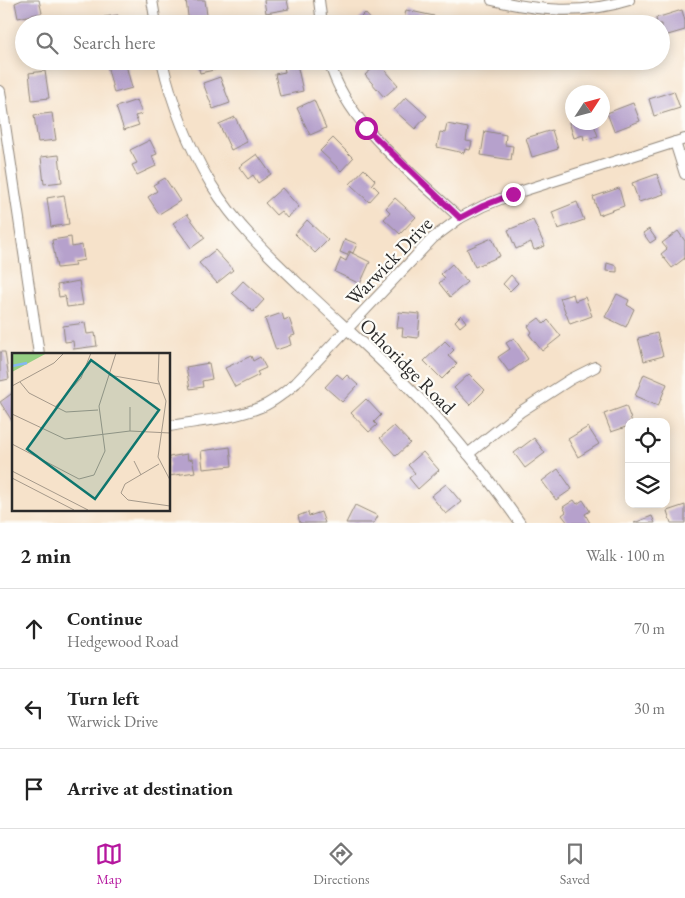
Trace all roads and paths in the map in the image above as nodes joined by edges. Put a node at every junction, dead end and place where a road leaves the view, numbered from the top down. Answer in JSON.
{"nodes":[{"id":1,"x":152,"y":0,"type":"edge"},
{"id":2,"x":319,"y":0,"type":"edge"},
{"id":3,"x":492,"y":0,"type":"edge"},
{"id":4,"x":629,"y":0,"type":"edge"},
{"id":5,"x":154,"y":15,"type":"edge"},
{"id":6,"x":321,"y":15,"type":"edge"},
{"id":7,"x":164,"y":70,"type":"edge"},
{"id":8,"x":334,"y":70,"type":"edge"},
{"id":9,"x":0,"y":91,"type":"edge"},
{"id":10,"x":680,"y":141,"type":"edge"},
{"id":11,"x":685,"y":174,"type":"edge"},
{"id":12,"x":460,"y":218,"type":"junction"},
{"id":13,"x":347,"y":329,"type":"junction"},
{"id":14,"x":38,"y":353,"type":"edge"},
{"id":15,"x":595,"y":367,"type":"dead end"},
{"id":16,"x":170,"y":426,"type":"edge"},
{"id":17,"x":468,"y":454,"type":"junction"},
{"id":18,"x":520,"y":523,"type":"edge"}],
"edges":[{"from":1,"to":5,"type":"street"},
{"from":2,"to":6,"type":"street"},
{"from":3,"to":4,"type":"street"},
{"from":7,"to":13,"type":"street","name":"Othoridge Road"},
{"from":8,"to":12,"type":"street"},
{"from":9,"to":14,"type":"street"},
{"from":10,"to":11,"type":"street"},
{"from":10,"to":12,"type":"street","name":"Warwick Drive"},
{"from":12,"to":13,"type":"street","name":"Warwick Drive"},
{"from":13,"to":16,"type":"street","name":"Warwick Drive"},
{"from":13,"to":17,"type":"street","name":"Othoridge Road"},
{"from":15,"to":17,"type":"street"},
{"from":17,"to":18,"type":"street","name":"Othoridge Road"}]}
